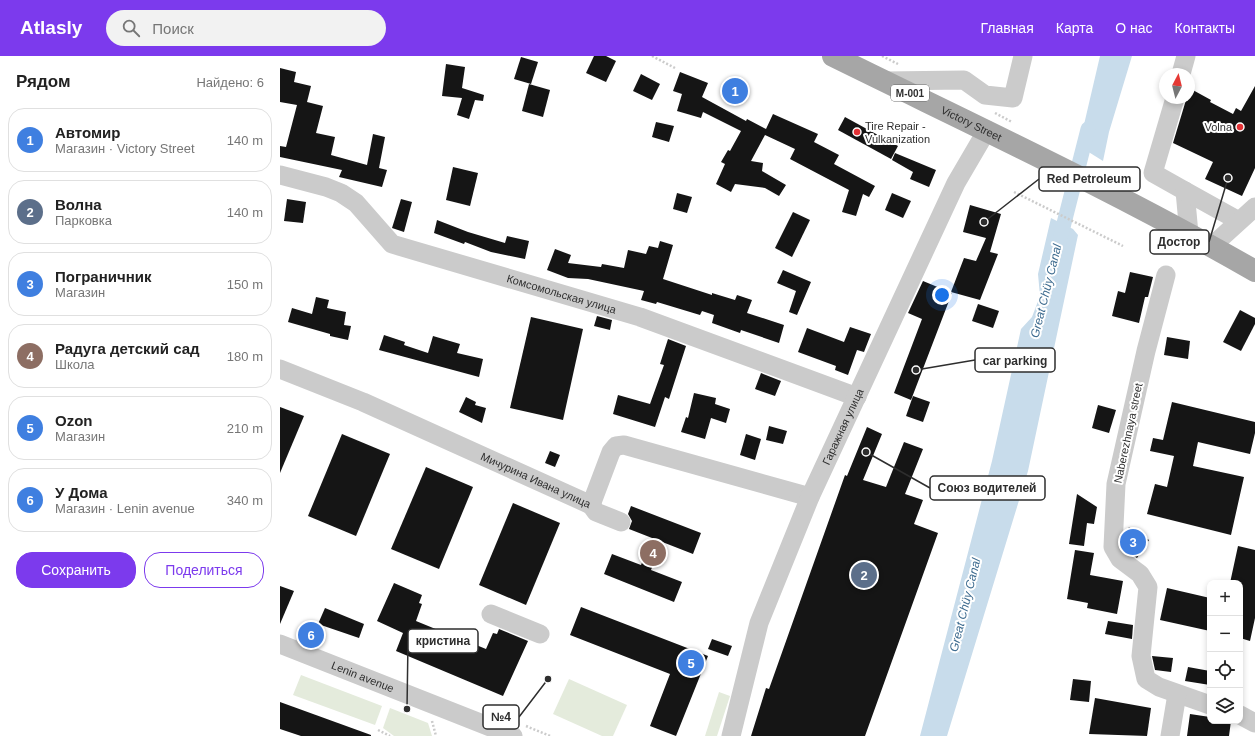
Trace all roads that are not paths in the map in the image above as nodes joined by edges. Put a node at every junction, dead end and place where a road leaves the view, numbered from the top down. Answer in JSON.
{"nodes":[{"id":1,"x":834,"y":56,"type":"edge"},
{"id":2,"x":1023,"y":56,"type":"edge"},
{"id":3,"x":1186,"y":56,"type":"edge"},
{"id":4,"x":1183,"y":68,"type":"edge"},
{"id":5,"x":884,"y":81,"type":"junction"},
{"id":6,"x":1172,"y":104,"type":"edge"},
{"id":7,"x":987,"y":130,"type":"junction"},
{"id":8,"x":280,"y":175,"type":"edge"},
{"id":9,"x":1185,"y":192,"type":"junction"},
{"id":10,"x":1255,"y":207,"type":"edge"},
{"id":11,"x":1240,"y":221,"type":"junction"},
{"id":12,"x":1189,"y":234,"type":"junction"},
{"id":13,"x":1212,"y":246,"type":"junction"},
{"id":14,"x":1255,"y":271,"type":"edge"},
{"id":15,"x":1166,"y":274,"type":"dead end"},
{"id":16,"x":280,"y":369,"type":"edge"},
{"id":17,"x":857,"y":397,"type":"junction"},
{"id":18,"x":810,"y":497,"type":"junction"},
{"id":19,"x":591,"y":505,"type":"junction"},
{"id":20,"x":621,"y":522,"type":"dead end"},
{"id":21,"x":490,"y":614,"type":"dead end"},
{"id":22,"x":540,"y":634,"type":"dead end"},
{"id":23,"x":280,"y":644,"type":"edge"},
{"id":24,"x":1177,"y":694,"type":"junction"},
{"id":25,"x":1207,"y":704,"type":"edge"},
{"id":26,"x":1243,"y":717,"type":"edge"},
{"id":27,"x":1255,"y":723,"type":"edge"},
{"id":28,"x":480,"y":730,"type":"edge"},
{"id":29,"x":513,"y":736,"type":"edge"},
{"id":30,"x":731,"y":736,"type":"edge"},
{"id":31,"x":1170,"y":736,"type":"edge"}],
"edges":[{"from":1,"to":5,"type":"main road","name":"Victory Street","number":"М-001"},
{"from":2,"to":5,"type":"street"},
{"from":3,"to":4,"type":"street"},
{"from":5,"to":7,"type":"main road","name":"Victory Street","number":"М-001"},
{"from":6,"to":9,"type":"street"},
{"from":7,"to":12,"type":"main road","name":"Victory Street","number":"М-001"},
{"from":7,"to":17,"type":"street","name":"Гаражная улица"},
{"from":8,"to":17,"type":"street","name":"Комсомольская улица"},
{"from":9,"to":11,"type":"street"},
{"from":9,"to":12,"type":"street"},
{"from":10,"to":11,"type":"street"},
{"from":11,"to":13,"type":"street"},
{"from":12,"to":13,"type":"main road","number":"М-001"},
{"from":13,"to":14,"type":"main road","number":"М-001"},
{"from":15,"to":24,"type":"street","name":"Naberezhnaya street"},
{"from":16,"to":19,"type":"street","name":"Мичурина Ивана улица"},
{"from":17,"to":18,"type":"street","name":"Гаражная улица"},
{"from":18,"to":19,"type":"street","name":"Мичурина Ивана улица"},
{"from":18,"to":30,"type":"street","name":"Гаражная улица"},
{"from":19,"to":20,"type":"street"},
{"from":21,"to":22,"type":"street"},
{"from":23,"to":28,"type":"street","name":"Lenin avenue"},
{"from":24,"to":25,"type":"street","name":"Naberezhnaya street"},
{"from":24,"to":31,"type":"street"},
{"from":26,"to":27,"type":"street"},
{"from":28,"to":29,"type":"street","name":"Lenin avenue"}]}
